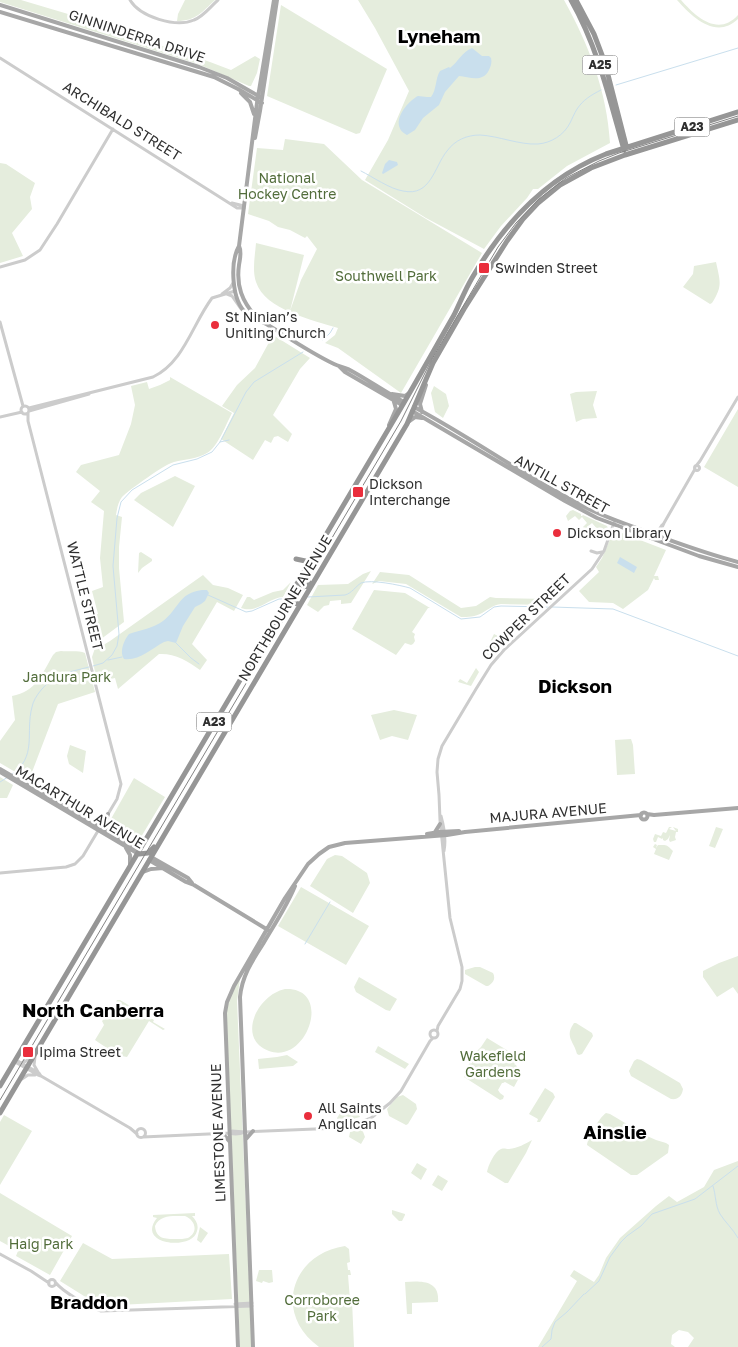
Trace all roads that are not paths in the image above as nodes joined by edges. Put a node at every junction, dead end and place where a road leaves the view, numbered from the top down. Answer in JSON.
{"nodes":[{"id":1,"x":130,"y":0,"type":"edge"},
{"id":2,"x":218,"y":0,"type":"edge"},
{"id":3,"x":274,"y":0,"type":"edge"},
{"id":4,"x":571,"y":0,"type":"edge"},
{"id":5,"x":576,"y":0,"type":"edge"},
{"id":6,"x":0,"y":5,"type":"edge"},
{"id":7,"x":0,"y":12,"type":"edge"},
{"id":8,"x":0,"y":58,"type":"edge"},
{"id":9,"x":203,"y":74,"type":"junction"},
{"id":10,"x":236,"y":82,"type":"junction"},
{"id":11,"x":260,"y":83,"type":"junction"},
{"id":12,"x":260,"y":99,"type":"junction"},
{"id":13,"x":738,"y":112,"type":"edge"},
{"id":14,"x":255,"y":118,"type":"junction"},
{"id":15,"x":738,"y":120,"type":"edge"},
{"id":16,"x":113,"y":129,"type":"junction"},
{"id":17,"x":621,"y":132,"type":"junction"},
{"id":18,"x":638,"y":144,"type":"junction"},
{"id":19,"x":625,"y":148,"type":"junction"},
{"id":20,"x":251,"y":150,"type":"junction"},
{"id":21,"x":606,"y":154,"type":"junction"},
{"id":22,"x":627,"y":154,"type":"junction"},
{"id":23,"x":244,"y":207,"type":"junction"},
{"id":24,"x":240,"y":246,"type":"junction"},
{"id":25,"x":0,"y":267,"type":"edge"},
{"id":26,"x":234,"y":282,"type":"junction"},
{"id":27,"x":237,"y":291,"type":"junction"},
{"id":28,"x":227,"y":293,"type":"junction"},
{"id":29,"x":222,"y":295,"type":"junction"},
{"id":30,"x":248,"y":314,"type":"junction"},
{"id":31,"x":257,"y":319,"type":"junction"},
{"id":32,"x":0,"y":322,"type":"edge"},
{"id":33,"x":433,"y":363,"type":"junction"},
{"id":34,"x":339,"y":366,"type":"junction"},
{"id":35,"x":410,"y":392,"type":"junction"},
{"id":36,"x":388,"y":393,"type":"junction"},
{"id":37,"x":738,"y":397,"type":"edge"},
{"id":38,"x":393,"y":400,"type":"junction"},
{"id":39,"x":403,"y":404,"type":"junction"},
{"id":40,"x":413,"y":409,"type":"junction"},
{"id":41,"x":25,"y":410,"type":"junction"},
{"id":42,"x":422,"y":412,"type":"junction"},
{"id":43,"x":0,"y":417,"type":"edge"},
{"id":44,"x":426,"y":420,"type":"junction"},
{"id":45,"x":407,"y":424,"type":"junction"},
{"id":46,"x":451,"y":428,"type":"junction"},
{"id":47,"x":386,"y":434,"type":"junction"},
{"id":48,"x":457,"y":438,"type":"junction"},
{"id":49,"x":615,"y":522,"type":"junction"},
{"id":50,"x":656,"y":537,"type":"junction"},
{"id":51,"x":604,"y":550,"type":"junction"},
{"id":52,"x":591,"y":551,"type":"dead end"},
{"id":53,"x":296,"y":559,"type":"dead end"},
{"id":54,"x":310,"y":562,"type":"junction"},
{"id":55,"x":325,"y":562,"type":"junction"},
{"id":56,"x":738,"y":562,"type":"edge"},
{"id":57,"x":738,"y":567,"type":"edge"},
{"id":58,"x":299,"y":581,"type":"junction"},
{"id":59,"x":300,"y":604,"type":"junction"},
{"id":60,"x":281,"y":610,"type":"junction"},
{"id":61,"x":0,"y":768,"type":"edge"},
{"id":62,"x":3,"y":773,"type":"edge"},
{"id":63,"x":738,"y":808,"type":"edge"},
{"id":64,"x":440,"y":813,"type":"junction"},
{"id":65,"x":108,"y":814,"type":"junction"},
{"id":66,"x":440,"y":824,"type":"junction"},
{"id":67,"x":99,"y":829,"type":"junction"},
{"id":68,"x":106,"y":830,"type":"junction"},
{"id":69,"x":430,"y":833,"type":"junction"},
{"id":70,"x":442,"y":833,"type":"junction"},
{"id":71,"x":422,"y":836,"type":"junction"},
{"id":72,"x":118,"y":838,"type":"junction"},
{"id":73,"x":146,"y":838,"type":"junction"},
{"id":74,"x":162,"y":840,"type":"junction"},
{"id":75,"x":125,"y":846,"type":"junction"},
{"id":76,"x":156,"y":848,"type":"junction"},
{"id":77,"x":138,"y":852,"type":"junction"},
{"id":78,"x":149,"y":857,"type":"junction"},
{"id":79,"x":159,"y":862,"type":"junction"},
{"id":80,"x":130,"y":865,"type":"junction"},
{"id":81,"x":162,"y":868,"type":"junction"},
{"id":82,"x":0,"y":873,"type":"edge"},
{"id":83,"x":142,"y":873,"type":"junction"},
{"id":84,"x":194,"y":885,"type":"junction"},
{"id":85,"x":235,"y":910,"type":"junction"},
{"id":86,"x":258,"y":923,"type":"junction"},
{"id":87,"x":269,"y":929,"type":"junction"},
{"id":88,"x":261,"y":938,"type":"junction"},
{"id":89,"x":436,"y":1029,"type":"junction"},
{"id":90,"x":431,"y":1038,"type":"junction"},
{"id":91,"x":39,"y":1047,"type":"junction"},
{"id":92,"x":35,"y":1054,"type":"junction"},
{"id":93,"x":15,"y":1062,"type":"junction"},
{"id":94,"x":24,"y":1066,"type":"junction"},
{"id":95,"x":8,"y":1074,"type":"junction"},
{"id":96,"x":39,"y":1075,"type":"junction"},
{"id":97,"x":19,"y":1080,"type":"junction"},
{"id":98,"x":56,"y":1085,"type":"junction"},
{"id":99,"x":0,"y":1086,"type":"edge"},
{"id":100,"x":60,"y":1093,"type":"dead end"},
{"id":101,"x":0,"y":1113,"type":"edge"},
{"id":102,"x":130,"y":1128,"type":"junction"},
{"id":103,"x":138,"y":1129,"type":"junction"},
{"id":104,"x":253,"y":1131,"type":"junction"},
{"id":105,"x":146,"y":1132,"type":"junction"},
{"id":106,"x":245,"y":1132,"type":"junction"},
{"id":107,"x":222,"y":1133,"type":"junction"},
{"id":108,"x":230,"y":1133,"type":"junction"},
{"id":109,"x":137,"y":1134,"type":"junction"},
{"id":110,"x":153,"y":1136,"type":"junction"},
{"id":111,"x":143,"y":1137,"type":"junction"},
{"id":112,"x":245,"y":1141,"type":"junction"},
{"id":113,"x":230,"y":1142,"type":"junction"},
{"id":114,"x":0,"y":1253,"type":"edge"},
{"id":115,"x":50,"y":1282,"type":"junction"},
{"id":116,"x":55,"y":1285,"type":"junction"},
{"id":117,"x":237,"y":1305,"type":"junction"},
{"id":118,"x":252,"y":1305,"type":"junction"},
{"id":119,"x":238,"y":1347,"type":"edge"},
{"id":120,"x":253,"y":1347,"type":"edge"}],
"edges":[{"from":1,"to":2,"type":"street"},
{"from":3,"to":11,"type":"main road"},
{"from":3,"to":12,"type":"main road"},
{"from":4,"to":17,"type":"highway","number":"A25"},
{"from":5,"to":17,"type":"highway","number":"A25"},
{"from":6,"to":10,"type":"main road","name":"GINNINDERRA DRIVE"},
{"from":7,"to":9,"type":"main road","name":"GINNINDERRA DRIVE"},
{"from":8,"to":16,"type":"street","name":"ARCHIBALD STREET"},
{"from":9,"to":12,"type":"main road","name":"GINNINDERRA DRIVE"},
{"from":9,"to":14,"type":"main road"},
{"from":10,"to":11,"type":"main road"},
{"from":10,"to":12,"type":"main road","name":"GINNINDERRA DRIVE"},
{"from":11,"to":12,"type":"main road"},
{"from":12,"to":14,"type":"main road"},
{"from":12,"to":20,"type":"main road"},
{"from":13,"to":18,"type":"highway","number":"A23"},
{"from":14,"to":20,"type":"main road"},
{"from":15,"to":22,"type":"highway","number":"A23"},
{"from":16,"to":23,"type":"street","name":"ARCHIBALD STREET"},
{"from":16,"to":25,"type":"street"},
{"from":17,"to":18,"type":"highway"},
{"from":17,"to":19,"type":"highway","number":"A25"},
{"from":17,"to":21,"type":"highway"},
{"from":18,"to":19,"type":"highway","number":"A23"},
{"from":19,"to":21,"type":"highway","number":"A23"},
{"from":19,"to":22,"type":"highway","number":"A25"},
{"from":20,"to":23,"type":"main road"},
{"from":21,"to":35,"type":"highway","name":"NORTHBOURNE AVENUE","number":"A23"},
{"from":22,"to":33,"type":"highway","name":"NORTHBOURNE AVENUE","number":"A23"},
{"from":23,"to":24,"type":"main road"},
{"from":24,"to":26,"type":"main road"},
{"from":24,"to":27,"type":"main road"},
{"from":26,"to":27,"type":"main road"},
{"from":26,"to":29,"type":"street"},
{"from":27,"to":28,"type":"street"},
{"from":27,"to":30,"type":"main road"},
{"from":27,"to":31,"type":"main road"},
{"from":28,"to":29,"type":"street"},
{"from":28,"to":30,"type":"street"},
{"from":29,"to":41,"type":"street"},
{"from":30,"to":31,"type":"main road"},
{"from":31,"to":34,"type":"main road"},
{"from":32,"to":41,"type":"street","name":"WATTLE STREET"},
{"from":33,"to":40,"type":"highway","name":"NORTHBOURNE AVENUE","number":"A23"},
{"from":33,"to":42,"type":"main road"},
{"from":34,"to":36,"type":"main road"},
{"from":34,"to":38,"type":"main road"},
{"from":35,"to":36,"type":"main road"},
{"from":35,"to":39,"type":"highway","name":"NORTHBOURNE AVENUE","number":"A23"},
{"from":36,"to":39,"type":"main road"},
{"from":37,"to":50,"type":"street"},
{"from":38,"to":39,"type":"main road"},
{"from":38,"to":47,"type":"main road"},
{"from":39,"to":40,"type":"highway"},
{"from":39,"to":47,"type":"highway","name":"NORTHBOURNE AVENUE","number":"A23"},
{"from":40,"to":42,"type":"main road","name":"ANTILL STREET"},
{"from":40,"to":44,"type":"main road","name":"ANTILL STREET"},
{"from":40,"to":45,"type":"highway","name":"NORTHBOURNE AVENUE","number":"A23"},
{"from":41,"to":43,"type":"street"},
{"from":41,"to":65,"type":"street","name":"WATTLE STREET"},
{"from":42,"to":46,"type":"main road","name":"ANTILL STREET"},
{"from":44,"to":45,"type":"main road"},
{"from":44,"to":48,"type":"main road","name":"ANTILL STREET"},
{"from":45,"to":55,"type":"highway","name":"NORTHBOURNE AVENUE","number":"A23"},
{"from":46,"to":48,"type":"main road"},
{"from":46,"to":49,"type":"main road","name":"ANTILL STREET"},
{"from":47,"to":54,"type":"highway","name":"NORTHBOURNE AVENUE","number":"A23"},
{"from":48,"to":49,"type":"main road","name":"ANTILL STREET"},
{"from":49,"to":50,"type":"main road","name":"ANTILL STREET"},
{"from":49,"to":51,"type":"street","name":"COWPER STREET"},
{"from":50,"to":56,"type":"main road","name":"ANTILL STREET"},
{"from":50,"to":57,"type":"main road","name":"ANTILL STREET"},
{"from":51,"to":52,"type":"street"},
{"from":51,"to":64,"type":"street","name":"COWPER STREET"},
{"from":53,"to":54,"type":"highway"},
{"from":54,"to":58,"type":"highway","name":"NORTHBOURNE AVENUE","number":"A23"},
{"from":55,"to":58,"type":"highway"},
{"from":55,"to":59,"type":"highway","name":"NORTHBOURNE AVENUE","number":"A23"},
{"from":58,"to":60,"type":"highway","name":"NORTHBOURNE AVENUE","number":"A23"},
{"from":59,"to":60,"type":"highway"},
{"from":59,"to":74,"type":"highway","name":"NORTHBOURNE AVENUE","number":"A23"},
{"from":60,"to":73,"type":"highway","name":"NORTHBOURNE AVENUE","number":"A23"},
{"from":61,"to":62,"type":"main road","name":"MACARTHUR AVENUE"},
{"from":62,"to":67,"type":"main road","name":"MACARTHUR AVENUE"},
{"from":63,"to":70,"type":"main road","name":"MAJURA AVENUE"},
{"from":64,"to":66,"type":"street","name":"COWPER STREET"},
{"from":64,"to":70,"type":"street","name":"COWPER STREET"},
{"from":65,"to":67,"type":"street","name":"WATTLE STREET"},
{"from":65,"to":68,"type":"main road"},
{"from":66,"to":69,"type":"main road"},
{"from":66,"to":70,"type":"street","name":"COWPER STREET"},
{"from":67,"to":68,"type":"main road","name":"MACARTHUR AVENUE"},
{"from":67,"to":75,"type":"main road","name":"MACARTHUR AVENUE"},
{"from":67,"to":82,"type":"street","name":"WATTLE STREET"},
{"from":68,"to":72,"type":"main road","name":"MACARTHUR AVENUE"},
{"from":69,"to":70,"type":"main road","name":"MAJURA AVENUE"},
{"from":69,"to":71,"type":"main road","name":"MAJURA AVENUE"},
{"from":70,"to":71,"type":"main road","name":"MAJURA AVENUE"},
{"from":70,"to":89,"type":"street","name":"COWPER STREET"},
{"from":71,"to":87,"type":"main road","name":"MAJURA AVENUE"},
{"from":72,"to":73,"type":"main road"},
{"from":72,"to":77,"type":"main road","name":"MACARTHUR AVENUE"},
{"from":73,"to":77,"type":"highway","name":"NORTHBOURNE AVENUE","number":"A23"},
{"from":74,"to":76,"type":"highway","name":"NORTHBOURNE AVENUE","number":"A23"},
{"from":74,"to":78,"type":"highway"},
{"from":75,"to":77,"type":"main road","name":"MACARTHUR AVENUE"},
{"from":75,"to":80,"type":"main road"},
{"from":76,"to":78,"type":"highway","name":"NORTHBOURNE AVENUE","number":"A23"},
{"from":76,"to":79,"type":"main road"},
{"from":77,"to":78,"type":"highway","name":"MACARTHUR AVENUE"},
{"from":77,"to":80,"type":"highway","name":"NORTHBOURNE AVENUE","number":"A23"},
{"from":78,"to":79,"type":"main road"},
{"from":78,"to":81,"type":"main road"},
{"from":78,"to":83,"type":"highway","name":"NORTHBOURNE AVENUE","number":"A23"},
{"from":79,"to":84,"type":"main road"},
{"from":80,"to":93,"type":"highway","name":"NORTHBOURNE AVENUE","number":"A23"},
{"from":81,"to":83,"type":"main road"},
{"from":81,"to":84,"type":"main road"},
{"from":83,"to":91,"type":"highway","name":"NORTHBOURNE AVENUE","number":"A23"},
{"from":84,"to":85,"type":"main road"},
{"from":85,"to":86,"type":"main road"},
{"from":85,"to":87,"type":"main road"},
{"from":86,"to":87,"type":"main road"},
{"from":86,"to":88,"type":"main road"},
{"from":87,"to":88,"type":"main road","name":"LIMESTONE AVENUE"},
{"from":87,"to":106,"type":"main road","name":"LIMESTONE AVENUE"},
{"from":88,"to":108,"type":"main road","name":"LIMESTONE AVENUE"},
{"from":89,"to":90,"type":"street"},
{"from":89,"to":90,"type":"street"},
{"from":90,"to":104,"type":"street"},
{"from":91,"to":92,"type":"highway","name":"NORTHBOURNE AVENUE","number":"A23"},
{"from":91,"to":94,"type":"street"},
{"from":92,"to":94,"type":"highway","name":"NORTHBOURNE AVENUE","number":"A23"},
{"from":92,"to":96,"type":"street"},
{"from":93,"to":94,"type":"street"},
{"from":93,"to":95,"type":"highway","name":"NORTHBOURNE AVENUE","number":"A23"},
{"from":94,"to":95,"type":"street"},
{"from":94,"to":96,"type":"street"},
{"from":94,"to":97,"type":"highway","name":"NORTHBOURNE AVENUE","number":"A23"},
{"from":95,"to":99,"type":"highway","name":"NORTHBOURNE AVENUE","number":"A23"},
{"from":96,"to":97,"type":"street"},
{"from":96,"to":98,"type":"street"},
{"from":97,"to":101,"type":"highway","name":"NORTHBOURNE AVENUE","number":"A23"},
{"from":98,"to":100,"type":"street"},
{"from":98,"to":102,"type":"street"},
{"from":102,"to":103,"type":"street"},
{"from":102,"to":109,"type":"street"},
{"from":103,"to":105,"type":"street"},
{"from":103,"to":109,"type":"street"},
{"from":104,"to":106,"type":"street"},
{"from":104,"to":112,"type":"main road"},
{"from":105,"to":110,"type":"street"},
{"from":105,"to":111,"type":"street"},
{"from":106,"to":108,"type":"street"},
{"from":106,"to":112,"type":"main road","name":"LIMESTONE AVENUE"},
{"from":107,"to":108,"type":"street"},
{"from":107,"to":110,"type":"street"},
{"from":107,"to":113,"type":"main road"},
{"from":108,"to":113,"type":"main road","name":"LIMESTONE AVENUE"},
{"from":109,"to":111,"type":"street"},
{"from":110,"to":111,"type":"street"},
{"from":112,"to":118,"type":"main road","name":"LIMESTONE AVENUE"},
{"from":113,"to":117,"type":"main road","name":"LIMESTONE AVENUE"},
{"from":114,"to":115,"type":"street"},
{"from":115,"to":116,"type":"street"},
{"from":115,"to":116,"type":"street"},
{"from":116,"to":117,"type":"street"},
{"from":117,"to":118,"type":"street"},
{"from":117,"to":119,"type":"main road","name":"LIMESTONE AVENUE"},
{"from":118,"to":120,"type":"main road","name":"LIMESTONE AVENUE"}]}
